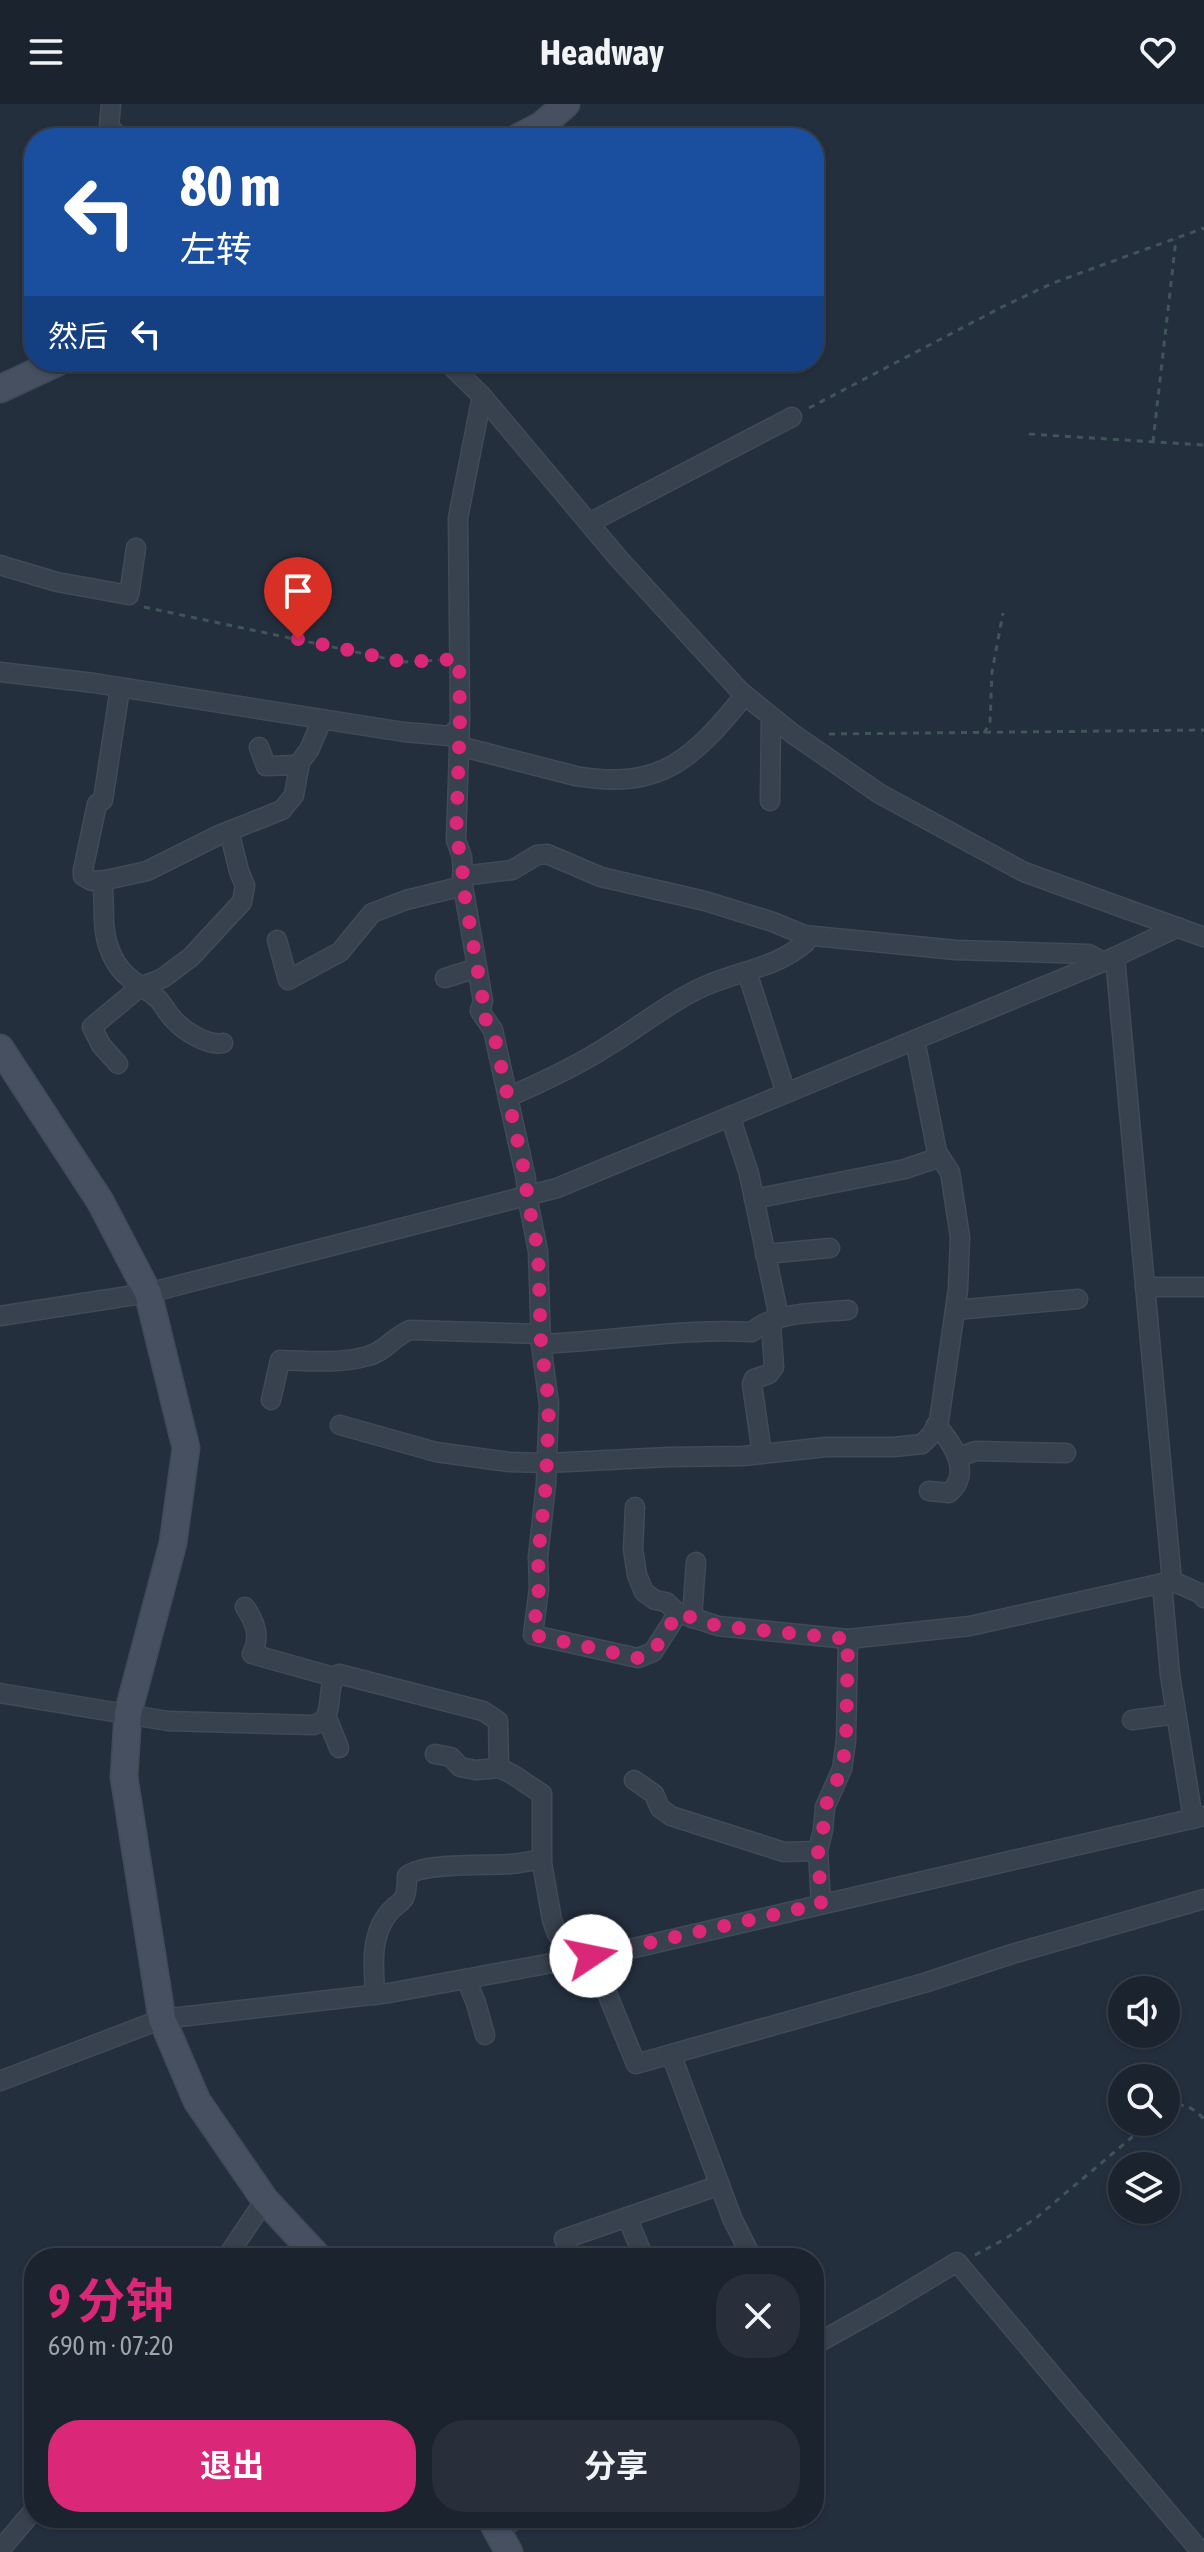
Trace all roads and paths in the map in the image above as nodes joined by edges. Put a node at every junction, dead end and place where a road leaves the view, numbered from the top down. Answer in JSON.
{"nodes":[{"id":1,"x":566,"y":104,"type":"edge"},
{"id":2,"x":107,"y":107,"type":"edge"},
{"id":3,"x":110,"y":128,"type":"edge"},
{"id":4,"x":536,"y":128,"type":"edge"},
{"id":5,"x":1204,"y":228,"type":"edge"},
{"id":6,"x":1176,"y":239,"type":"junction"},
{"id":7,"x":37,"y":372,"type":"edge"},
{"id":8,"x":457,"y":372,"type":"edge"},
{"id":9,"x":0,"y":389,"type":"edge"},
{"id":10,"x":482,"y":396,"type":"junction"},
{"id":11,"x":792,"y":417,"type":"joint"},
{"id":12,"x":1029,"y":434,"type":"dead end"},
{"id":13,"x":1153,"y":442,"type":"junction"},
{"id":14,"x":1204,"y":445,"type":"edge"},
{"id":15,"x":589,"y":523,"type":"junction"},
{"id":16,"x":136,"y":548,"type":"dead end"},
{"id":17,"x":0,"y":565,"type":"edge"},
{"id":18,"x":137,"y":606,"type":"dead end"},
{"id":19,"x":1003,"y":613,"type":"dead end"},
{"id":20,"x":459,"y":659,"type":"junction"},
{"id":21,"x":0,"y":672,"type":"edge"},
{"id":22,"x":120,"y":688,"type":"junction"},
{"id":23,"x":745,"y":695,"type":"junction"},
{"id":24,"x":771,"y":717,"type":"junction"},
{"id":25,"x":322,"y":720,"type":"junction"},
{"id":26,"x":1204,"y":730,"type":"edge"},
{"id":27,"x":984,"y":733,"type":"junction"},
{"id":28,"x":793,"y":734,"type":"junction"},
{"id":29,"x":459,"y":736,"type":"junction"},
{"id":30,"x":259,"y":747,"type":"dead end"},
{"id":31,"x":299,"y":765,"type":"junction"},
{"id":32,"x":770,"y":801,"type":"dead end"},
{"id":33,"x":229,"y":831,"type":"junction"},
{"id":34,"x":102,"y":881,"type":"junction"},
{"id":35,"x":463,"y":881,"type":"junction"},
{"id":36,"x":1178,"y":927,"type":"junction"},
{"id":37,"x":804,"y":935,"type":"junction"},
{"id":38,"x":1204,"y":937,"type":"edge"},
{"id":39,"x":277,"y":940,"type":"dead end"},
{"id":40,"x":1109,"y":959,"type":"junction"},
{"id":41,"x":477,"y":968,"type":"junction"},
{"id":42,"x":747,"y":972,"type":"junction"},
{"id":43,"x":445,"y":978,"type":"dead end"},
{"id":44,"x":140,"y":987,"type":"junction"},
{"id":45,"x":915,"y":1040,"type":"junction"},
{"id":46,"x":223,"y":1043,"type":"dead end"},
{"id":47,"x":0,"y":1048,"type":"edge"},
{"id":48,"x":118,"y":1064,"type":"dead end"},
{"id":49,"x":786,"y":1093,"type":"junction"},
{"id":50,"x":508,"y":1097,"type":"junction"},
{"id":51,"x":730,"y":1116,"type":"junction"},
{"id":52,"x":940,"y":1157,"type":"junction"},
{"id":53,"x":527,"y":1196,"type":"junction"},
{"id":54,"x":754,"y":1199,"type":"junction"},
{"id":55,"x":830,"y":1248,"type":"dead end"},
{"id":56,"x":765,"y":1254,"type":"junction"},
{"id":57,"x":1145,"y":1287,"type":"junction"},
{"id":58,"x":1204,"y":1287,"type":"edge"},
{"id":59,"x":148,"y":1293,"type":"junction"},
{"id":60,"x":1078,"y":1299,"type":"dead end"},
{"id":61,"x":848,"y":1310,"type":"dead end"},
{"id":62,"x":955,"y":1310,"type":"junction"},
{"id":63,"x":0,"y":1316,"type":"edge"},
{"id":64,"x":778,"y":1318,"type":"junction"},
{"id":65,"x":541,"y":1339,"type":"junction"},
{"id":66,"x":271,"y":1400,"type":"dead end"},
{"id":67,"x":340,"y":1425,"type":"dead end"},
{"id":68,"x":936,"y":1425,"type":"junction"},
{"id":69,"x":1066,"y":1453,"type":"dead end"},
{"id":70,"x":762,"y":1454,"type":"junction"},
{"id":71,"x":958,"y":1457,"type":"junction"},
{"id":72,"x":547,"y":1463,"type":"junction"},
{"id":73,"x":929,"y":1491,"type":"dead end"},
{"id":74,"x":635,"y":1507,"type":"dead end"},
{"id":75,"x":696,"y":1562,"type":"dead end"},
{"id":76,"x":1167,"y":1582,"type":"junction"},
{"id":77,"x":1204,"y":1598,"type":"edge"},
{"id":78,"x":245,"y":1607,"type":"dead end"},
{"id":79,"x":685,"y":1615,"type":"junction"},
{"id":80,"x":848,"y":1639,"type":"junction"},
{"id":81,"x":334,"y":1677,"type":"junction"},
{"id":82,"x":0,"y":1693,"type":"edge"},
{"id":83,"x":128,"y":1713,"type":"junction"},
{"id":84,"x":1176,"y":1714,"type":"junction"},
{"id":85,"x":327,"y":1718,"type":"junction"},
{"id":86,"x":1132,"y":1720,"type":"dead end"},
{"id":87,"x":339,"y":1748,"type":"dead end"},
{"id":88,"x":435,"y":1754,"type":"dead end"},
{"id":89,"x":499,"y":1768,"type":"junction"},
{"id":90,"x":634,"y":1780,"type":"dead end"},
{"id":91,"x":1199,"y":1817,"type":"edge"},
{"id":92,"x":818,"y":1851,"type":"junction"},
{"id":93,"x":542,"y":1859,"type":"junction"},
{"id":94,"x":1204,"y":1899,"type":"edge"},
{"id":95,"x":821,"y":1904,"type":"junction"},
{"id":96,"x":591,"y":1956,"type":"junction"},
{"id":97,"x":466,"y":1979,"type":"junction"},
{"id":98,"x":375,"y":1995,"type":"junction"},
{"id":99,"x":162,"y":2019,"type":"junction"},
{"id":100,"x":485,"y":2035,"type":"dead end"},
{"id":101,"x":671,"y":2054,"type":"junction"},
{"id":102,"x":0,"y":2081,"type":"edge"},
{"id":103,"x":1180,"y":2104,"type":"edge"},
{"id":104,"x":1204,"y":2119,"type":"edge"},
{"id":105,"x":1133,"y":2136,"type":"edge"},
{"id":106,"x":720,"y":2185,"type":"junction"},
{"id":107,"x":265,"y":2200,"type":"junction"},
{"id":108,"x":627,"y":2217,"type":"junction"},
{"id":109,"x":233,"y":2248,"type":"edge"},
{"id":110,"x":310,"y":2248,"type":"edge"},
{"id":111,"x":568,"y":2248,"type":"edge"},
{"id":112,"x":640,"y":2248,"type":"edge"},
{"id":113,"x":747,"y":2248,"type":"edge"},
{"id":114,"x":961,"y":2265,"type":"junction"},
{"id":115,"x":824,"y":2339,"type":"edge"},
{"id":116,"x":24,"y":2522,"type":"edge"},
{"id":117,"x":1196,"y":2533,"type":"edge"},
{"id":118,"x":0,"y":2550,"type":"edge"},
{"id":119,"x":1201,"y":2552,"type":"edge"}],
"edges":[{"from":1,"to":4,"type":"street"},
{"from":2,"to":3,"type":"street"},
{"from":5,"to":6,"type":"path"},
{"from":6,"to":11,"type":"path"},
{"from":6,"to":13,"type":"path"},
{"from":7,"to":9,"type":"street"},
{"from":8,"to":10,"type":"street"},
{"from":10,"to":15,"type":"street"},
{"from":10,"to":20,"type":"street"},
{"from":11,"to":15,"type":"street"},
{"from":12,"to":13,"type":"path"},
{"from":13,"to":14,"type":"path"},
{"from":15,"to":23,"type":"street"},
{"from":16,"to":17,"type":"street"},
{"from":18,"to":20,"type":"path"},
{"from":19,"to":27,"type":"path"},
{"from":20,"to":29,"type":"street"},
{"from":21,"to":22,"type":"street"},
{"from":22,"to":25,"type":"street"},
{"from":22,"to":34,"type":"street"},
{"from":23,"to":24,"type":"street"},
{"from":23,"to":29,"type":"street"},
{"from":24,"to":28,"type":"street"},
{"from":24,"to":32,"type":"street"},
{"from":25,"to":29,"type":"street"},
{"from":25,"to":31,"type":"street"},
{"from":26,"to":27,"type":"path"},
{"from":27,"to":28,"type":"path"},
{"from":28,"to":36,"type":"street"},
{"from":29,"to":35,"type":"street"},
{"from":30,"to":31,"type":"street"},
{"from":31,"to":33,"type":"street"},
{"from":33,"to":34,"type":"street"},
{"from":33,"to":44,"type":"street"},
{"from":34,"to":44,"type":"street"},
{"from":35,"to":37,"type":"street"},
{"from":35,"to":39,"type":"street"},
{"from":35,"to":41,"type":"street"},
{"from":36,"to":38,"type":"street"},
{"from":36,"to":40,"type":"street"},
{"from":37,"to":40,"type":"street"},
{"from":37,"to":42,"type":"street"},
{"from":40,"to":45,"type":"street"},
{"from":40,"to":57,"type":"street"},
{"from":41,"to":43,"type":"street"},
{"from":41,"to":50,"type":"street"},
{"from":42,"to":49,"type":"street"},
{"from":42,"to":50,"type":"street"},
{"from":44,"to":46,"type":"street"},
{"from":44,"to":48,"type":"street"},
{"from":45,"to":49,"type":"street"},
{"from":45,"to":52,"type":"street"},
{"from":47,"to":59,"type":"street"},
{"from":49,"to":51,"type":"street"},
{"from":50,"to":53,"type":"street"},
{"from":51,"to":53,"type":"street"},
{"from":51,"to":54,"type":"street"},
{"from":52,"to":54,"type":"street"},
{"from":52,"to":62,"type":"street"},
{"from":53,"to":59,"type":"street"},
{"from":53,"to":65,"type":"street"},
{"from":54,"to":56,"type":"street"},
{"from":55,"to":56,"type":"street"},
{"from":56,"to":64,"type":"street"},
{"from":57,"to":58,"type":"street"},
{"from":57,"to":76,"type":"street"},
{"from":59,"to":63,"type":"street"},
{"from":59,"to":83,"type":"street"},
{"from":60,"to":62,"type":"street"},
{"from":61,"to":64,"type":"street"},
{"from":62,"to":68,"type":"street"},
{"from":64,"to":65,"type":"street"},
{"from":64,"to":70,"type":"street"},
{"from":65,"to":66,"type":"street"},
{"from":65,"to":72,"type":"street"},
{"from":67,"to":72,"type":"street"},
{"from":68,"to":70,"type":"street"},
{"from":68,"to":71,"type":"street"},
{"from":69,"to":71,"type":"street"},
{"from":70,"to":72,"type":"street"},
{"from":71,"to":73,"type":"street"},
{"from":72,"to":79,"type":"street"},
{"from":74,"to":79,"type":"street"},
{"from":75,"to":79,"type":"street"},
{"from":76,"to":77,"type":"street"},
{"from":76,"to":80,"type":"street"},
{"from":76,"to":84,"type":"street"},
{"from":78,"to":81,"type":"street"},
{"from":79,"to":80,"type":"street"},
{"from":80,"to":92,"type":"street"},
{"from":81,"to":85,"type":"street"},
{"from":81,"to":89,"type":"street"},
{"from":82,"to":83,"type":"street"},
{"from":83,"to":85,"type":"street"},
{"from":83,"to":99,"type":"street"},
{"from":84,"to":86,"type":"street"},
{"from":84,"to":91,"type":"street"},
{"from":85,"to":87,"type":"street"},
{"from":88,"to":89,"type":"street"},
{"from":89,"to":93,"type":"street"},
{"from":90,"to":92,"type":"street"},
{"from":91,"to":95,"type":"street"},
{"from":92,"to":95,"type":"street"},
{"from":93,"to":96,"type":"street"},
{"from":93,"to":98,"type":"street"},
{"from":94,"to":101,"type":"street"},
{"from":95,"to":96,"type":"street"},
{"from":96,"to":97,"type":"street"},
{"from":96,"to":101,"type":"street"},
{"from":97,"to":98,"type":"street"},
{"from":97,"to":100,"type":"street"},
{"from":98,"to":99,"type":"street"},
{"from":99,"to":102,"type":"street"},
{"from":99,"to":107,"type":"street"},
{"from":101,"to":106,"type":"street"},
{"from":103,"to":104,"type":"path"},
{"from":105,"to":114,"type":"path"},
{"from":106,"to":108,"type":"street"},
{"from":106,"to":113,"type":"street"},
{"from":107,"to":109,"type":"street"},
{"from":107,"to":110,"type":"street"},
{"from":108,"to":111,"type":"street"},
{"from":108,"to":112,"type":"street"},
{"from":114,"to":115,"type":"street"},
{"from":114,"to":117,"type":"street"},
{"from":116,"to":118,"type":"street"},
{"from":117,"to":119,"type":"street"}]}
